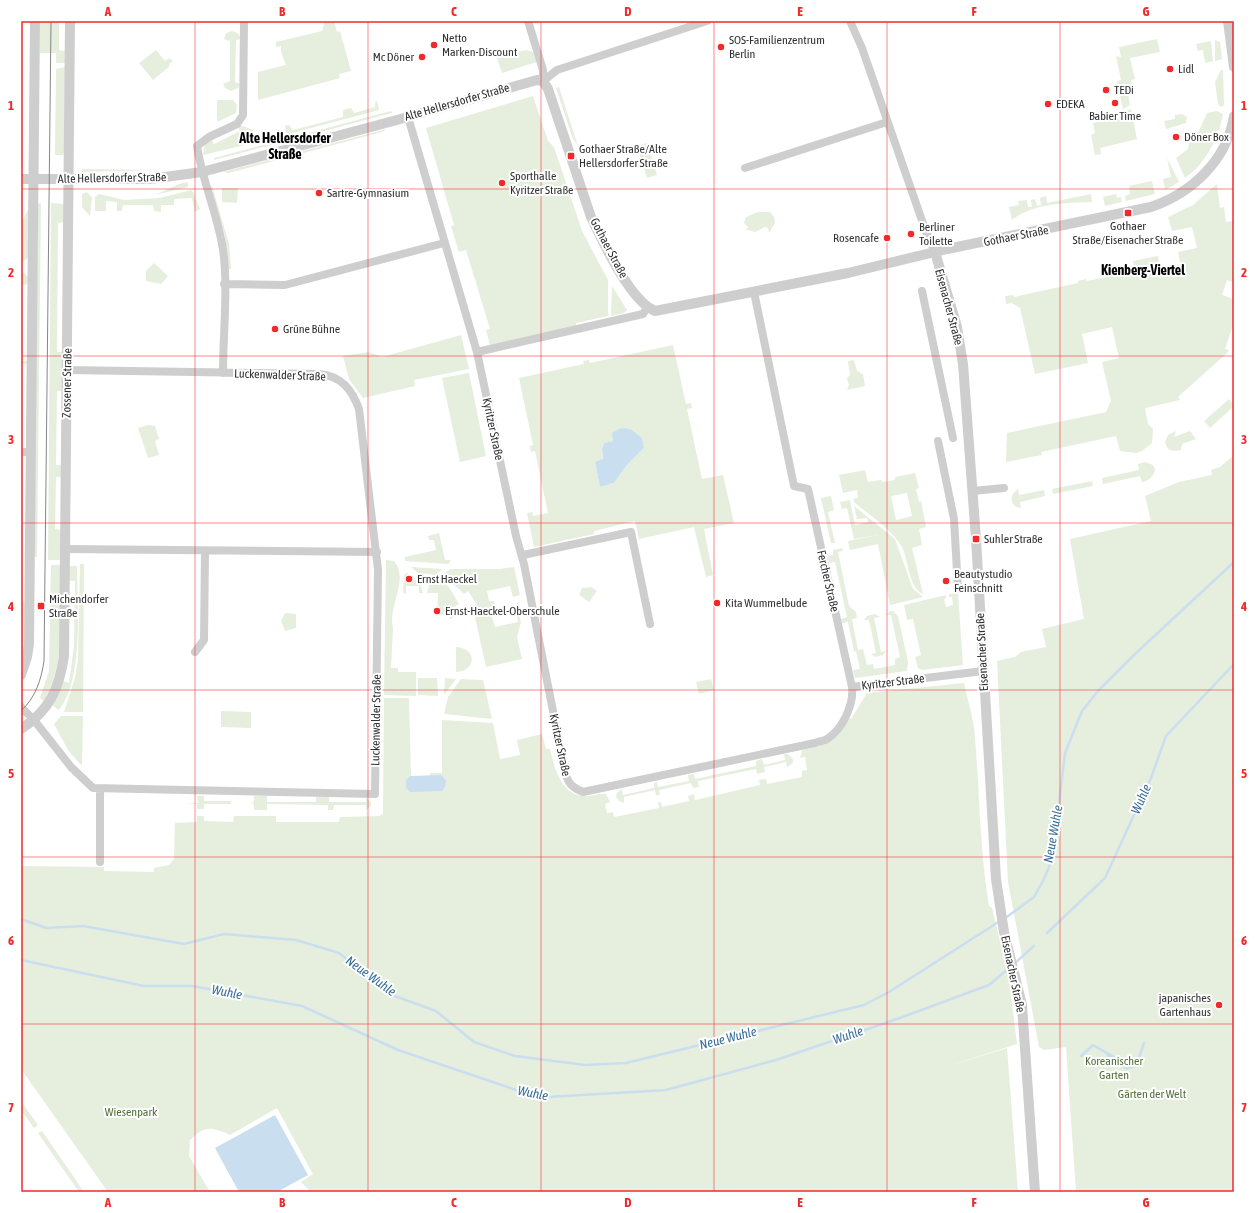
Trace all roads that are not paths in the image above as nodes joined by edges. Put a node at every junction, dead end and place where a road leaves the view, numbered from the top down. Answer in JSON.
{"nodes":[{"id":1,"x":35,"y":21,"type":"edge"},
{"id":2,"x":70,"y":21,"type":"edge"},
{"id":3,"x":244,"y":21,"type":"edge"},
{"id":4,"x":528,"y":21,"type":"edge"},
{"id":5,"x":707,"y":21,"type":"edge"},
{"id":6,"x":850,"y":21,"type":"edge"},
{"id":7,"x":1228,"y":21,"type":"edge"},
{"id":8,"x":1234,"y":67,"type":"edge"},
{"id":9,"x":543,"y":81,"type":"junction"},
{"id":10,"x":408,"y":116,"type":"junction"},
{"id":11,"x":1234,"y":116,"type":"edge"},
{"id":12,"x":887,"y":122,"type":"junction"},
{"id":13,"x":744,"y":168,"type":"dead end"},
{"id":14,"x":202,"y":172,"type":"junction"},
{"id":15,"x":21,"y":179,"type":"edge"},
{"id":16,"x":34,"y":180,"type":"junction"},
{"id":17,"x":68,"y":180,"type":"junction"},
{"id":18,"x":444,"y":243,"type":"junction"},
{"id":19,"x":935,"y":252,"type":"junction"},
{"id":20,"x":224,"y":284,"type":"junction"},
{"id":21,"x":922,"y":291,"type":"dead end"},
{"id":22,"x":754,"y":292,"type":"junction"},
{"id":23,"x":647,"y":308,"type":"junction"},
{"id":24,"x":477,"y":352,"type":"junction"},
{"id":25,"x":67,"y":370,"type":"junction"},
{"id":26,"x":223,"y":373,"type":"junction"},
{"id":27,"x":953,"y":438,"type":"dead end"},
{"id":28,"x":938,"y":441,"type":"dead end"},
{"id":29,"x":26,"y":452,"type":"edge"},
{"id":30,"x":1004,"y":488,"type":"dead end"},
{"id":31,"x":972,"y":491,"type":"junction"},
{"id":32,"x":66,"y":549,"type":"junction"},
{"id":33,"x":204,"y":551,"type":"junction"},
{"id":34,"x":377,"y":552,"type":"junction"},
{"id":35,"x":523,"y":555,"type":"junction"},
{"id":36,"x":25,"y":589,"type":"edge"},
{"id":37,"x":958,"y":589,"type":"dead end"},
{"id":38,"x":650,"y":624,"type":"dead end"},
{"id":39,"x":195,"y":652,"type":"dead end"},
{"id":40,"x":983,"y":671,"type":"junction"},
{"id":41,"x":21,"y":675,"type":"edge"},
{"id":42,"x":852,"y":687,"type":"junction"},
{"id":43,"x":21,"y":707,"type":"edge"},
{"id":44,"x":34,"y":720,"type":"junction"},
{"id":45,"x":21,"y":729,"type":"edge"},
{"id":46,"x":100,"y":789,"type":"junction"},
{"id":47,"x":100,"y":862,"type":"dead end"},
{"id":48,"x":1035,"y":1192,"type":"edge"}],
"edges":[{"from":1,"to":16,"type":"street"},
{"from":2,"to":17,"type":"street","name":"Zossener Straße"},
{"from":3,"to":14,"type":"street"},
{"from":4,"to":9,"type":"street"},
{"from":5,"to":9,"type":"street"},
{"from":6,"to":12,"type":"street","name":"Eisenacher Straße"},
{"from":7,"to":8,"type":"street"},
{"from":9,"to":10,"type":"street","name":"Alte Hellersdorfer Straße"},
{"from":9,"to":23,"type":"street","name":"Gothaer Straße"},
{"from":10,"to":14,"type":"street","name":"Alte Hellersdorfer Straße"},
{"from":10,"to":18,"type":"street","name":"Kyritzer Straße"},
{"from":11,"to":19,"type":"street","name":"Gothaer Straße"},
{"from":12,"to":13,"type":"street"},
{"from":12,"to":19,"type":"street","name":"Eisenacher Straße"},
{"from":14,"to":17,"type":"street","name":"Alte Hellersdorfer Straße"},
{"from":14,"to":20,"type":"street","name":"Luckenwalder Straße"},
{"from":15,"to":16,"type":"street","name":"Alte Hellersdorfer Straße"},
{"from":16,"to":17,"type":"street","name":"Alte Hellersdorfer Straße"},
{"from":16,"to":29,"type":"street"},
{"from":17,"to":25,"type":"street","name":"Zossener Straße"},
{"from":18,"to":20,"type":"street"},
{"from":18,"to":24,"type":"street","name":"Kyritzer Straße"},
{"from":19,"to":22,"type":"street","name":"Gothaer Straße"},
{"from":19,"to":31,"type":"street","name":"Eisenacher Straße"},
{"from":20,"to":26,"type":"street","name":"Luckenwalder Straße"},
{"from":21,"to":27,"type":"street","name":"Eisenacher Straße"},
{"from":22,"to":23,"type":"street","name":"Gothaer Straße"},
{"from":22,"to":42,"type":"street","name":"Fercher Straße"},
{"from":23,"to":24,"type":"street"},
{"from":24,"to":35,"type":"street","name":"Kyritzer Straße"},
{"from":25,"to":26,"type":"street","name":"Luckenwalder Straße"},
{"from":25,"to":32,"type":"street","name":"Zossener Straße"},
{"from":26,"to":34,"type":"street","name":"Luckenwalder Straße"},
{"from":28,"to":37,"type":"street"},
{"from":29,"to":36,"type":"street"},
{"from":30,"to":31,"type":"street"},
{"from":31,"to":40,"type":"street","name":"Eisenacher Straße"},
{"from":32,"to":33,"type":"street"},
{"from":32,"to":44,"type":"street","name":"Zossener Straße"},
{"from":33,"to":34,"type":"street"},
{"from":33,"to":39,"type":"street"},
{"from":34,"to":46,"type":"street","name":"Luckenwalder Straße"},
{"from":35,"to":38,"type":"street"},
{"from":35,"to":42,"type":"street","name":"Kyritzer Straße"},
{"from":36,"to":41,"type":"street"},
{"from":40,"to":42,"type":"street","name":"Kyritzer Straße"},
{"from":40,"to":48,"type":"street","name":"Eisenacher Straße"},
{"from":43,"to":44,"type":"street","name":"Luckenwalder Straße"},
{"from":44,"to":45,"type":"street","name":"Zossener Straße"},
{"from":44,"to":46,"type":"street","name":"Luckenwalder Straße"},
{"from":46,"to":47,"type":"street"}]}
